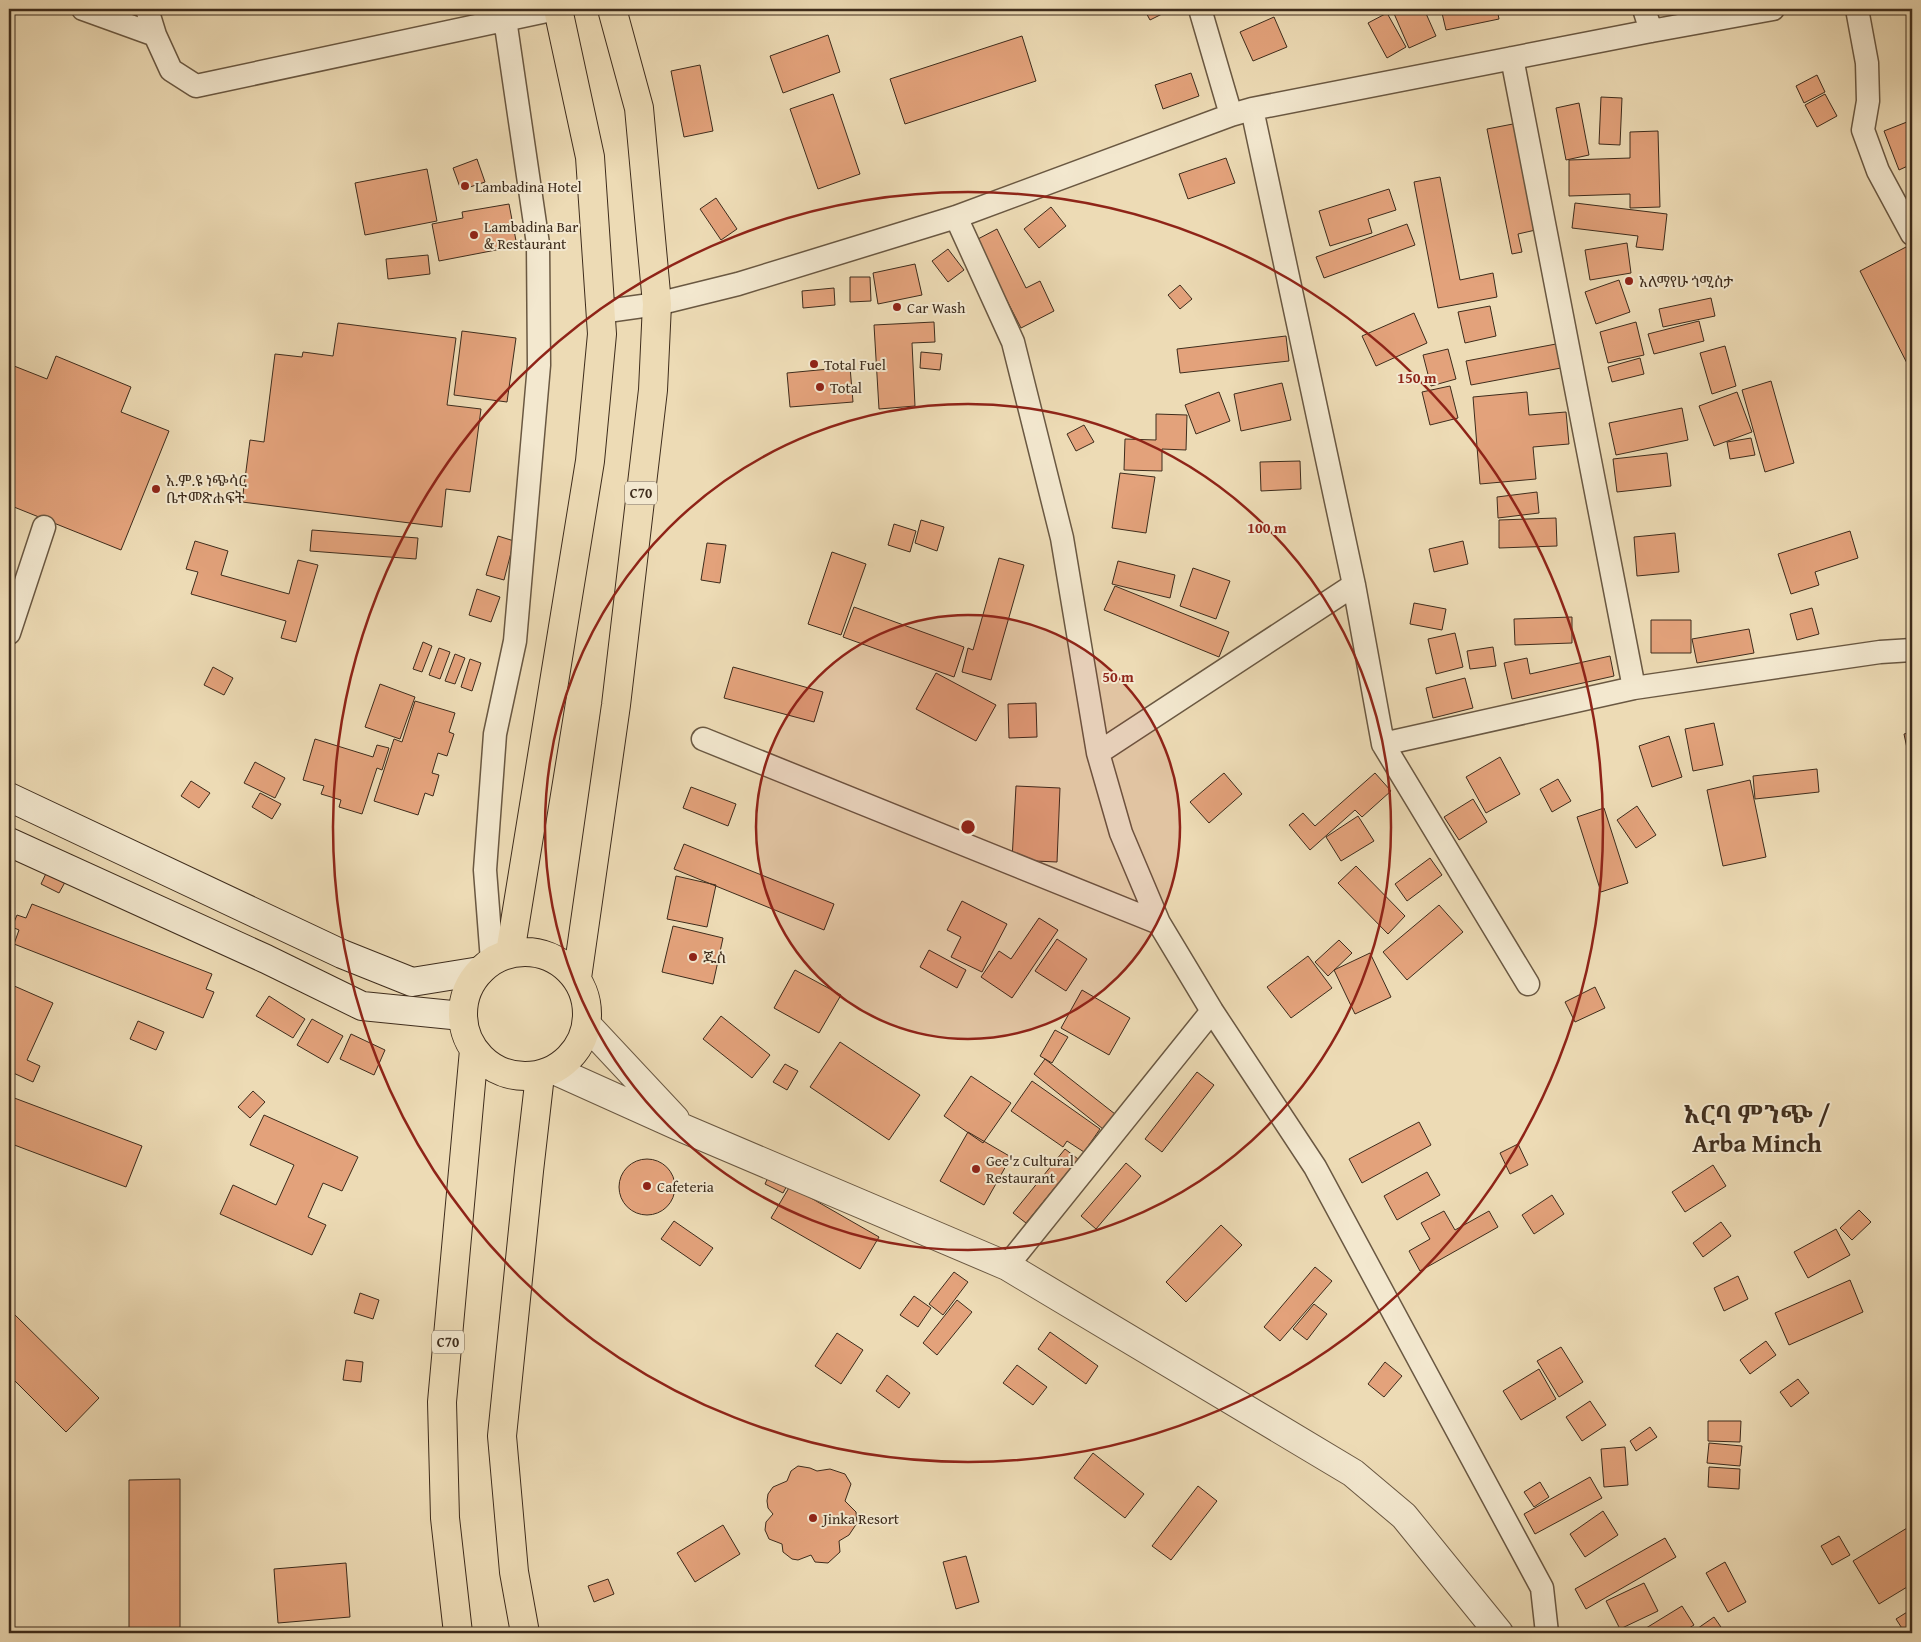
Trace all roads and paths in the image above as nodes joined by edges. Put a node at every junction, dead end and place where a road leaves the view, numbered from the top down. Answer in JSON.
{"nodes":[{"id":1,"x":83,"y":9,"type":"edge"},
{"id":2,"x":147,"y":9,"type":"edge"},
{"id":3,"x":557,"y":9,"type":"edge"},
{"id":4,"x":612,"y":9,"type":"edge"},
{"id":5,"x":1200,"y":9,"type":"edge"},
{"id":6,"x":1644,"y":9,"type":"edge"},
{"id":7,"x":1773,"y":9,"type":"edge"},
{"id":8,"x":1857,"y":9,"type":"edge"},
{"id":9,"x":505,"y":19,"type":"junction"},
{"id":10,"x":1651,"y":31,"type":"junction"},
{"id":11,"x":155,"y":35,"type":"junction"},
{"id":12,"x":1512,"y":58,"type":"junction"},
{"id":13,"x":1241,"y":112,"type":"junction"},
{"id":14,"x":956,"y":217,"type":"junction"},
{"id":15,"x":1912,"y":234,"type":"edge"},
{"id":16,"x":658,"y":304,"type":"junction"},
{"id":17,"x":600,"y":312,"type":"junction"},
{"id":18,"x":44,"y":526,"type":"dead end"},
{"id":19,"x":1354,"y":585,"type":"junction"},
{"id":20,"x":9,"y":633,"type":"edge"},
{"id":21,"x":1912,"y":650,"type":"edge"},
{"id":22,"x":1634,"y":688,"type":"junction"},
{"id":23,"x":703,"y":739,"type":"dead end"},
{"id":24,"x":1383,"y":744,"type":"junction"},
{"id":25,"x":1098,"y":753,"type":"junction"},
{"id":26,"x":9,"y":797,"type":"edge"},
{"id":27,"x":9,"y":842,"type":"edge"},
{"id":28,"x":1158,"y":923,"type":"junction"},
{"id":29,"x":494,"y":961,"type":"junction"},
{"id":30,"x":577,"y":978,"type":"junction"},
{"id":31,"x":1528,"y":984,"type":"dead end"},
{"id":32,"x":1212,"y":1011,"type":"junction"},
{"id":33,"x":462,"y":1016,"type":"junction"},
{"id":34,"x":587,"y":1025,"type":"junction"},
{"id":35,"x":474,"y":1050,"type":"junction"},
{"id":36,"x":547,"y":1072,"type":"junction"},
{"id":37,"x":685,"y":1129,"type":"junction"},
{"id":38,"x":1007,"y":1266,"type":"junction"},
{"id":39,"x":458,"y":1633,"type":"edge"},
{"id":40,"x":525,"y":1633,"type":"edge"},
{"id":41,"x":1499,"y":1633,"type":"edge"},
{"id":42,"x":1547,"y":1633,"type":"edge"}],
"edges":[{"from":1,"to":11,"type":"street"},
{"from":2,"to":11,"type":"street"},
{"from":3,"to":9,"type":"street"},
{"from":3,"to":17,"type":"highway","number":"C70"},
{"from":4,"to":16,"type":"highway","number":"C70"},
{"from":5,"to":13,"type":"street"},
{"from":6,"to":10,"type":"street"},
{"from":7,"to":10,"type":"street"},
{"from":8,"to":15,"type":"street"},
{"from":9,"to":11,"type":"street"},
{"from":9,"to":29,"type":"street"},
{"from":10,"to":12,"type":"street"},
{"from":12,"to":13,"type":"street"},
{"from":12,"to":22,"type":"street"},
{"from":13,"to":14,"type":"street"},
{"from":13,"to":19,"type":"street"},
{"from":14,"to":16,"type":"street"},
{"from":14,"to":25,"type":"street"},
{"from":16,"to":17,"type":"street"},
{"from":16,"to":30,"type":"highway","number":"C70"},
{"from":17,"to":29,"type":"highway","number":"C70"},
{"from":18,"to":20,"type":"street"},
{"from":19,"to":24,"type":"street"},
{"from":19,"to":25,"type":"street"},
{"from":21,"to":22,"type":"street"},
{"from":22,"to":24,"type":"street"},
{"from":23,"to":28,"type":"street"},
{"from":24,"to":31,"type":"street"},
{"from":25,"to":28,"type":"street"},
{"from":26,"to":29,"type":"street"},
{"from":27,"to":33,"type":"street"},
{"from":28,"to":32,"type":"street"},
{"from":29,"to":30,"type":"highway","number":"C70"},
{"from":29,"to":33,"type":"highway","number":"C70"},
{"from":30,"to":34,"type":"highway","number":"C70"},
{"from":32,"to":38,"type":"street"},
{"from":32,"to":42,"type":"street"},
{"from":33,"to":35,"type":"highway","number":"C70"},
{"from":34,"to":36,"type":"highway","number":"C70"},
{"from":34,"to":37,"type":"street"},
{"from":35,"to":36,"type":"highway","number":"C70"},
{"from":35,"to":39,"type":"highway","number":"C70"},
{"from":36,"to":37,"type":"street"},
{"from":36,"to":40,"type":"highway"},
{"from":37,"to":38,"type":"street"},
{"from":38,"to":41,"type":"street"}]}
